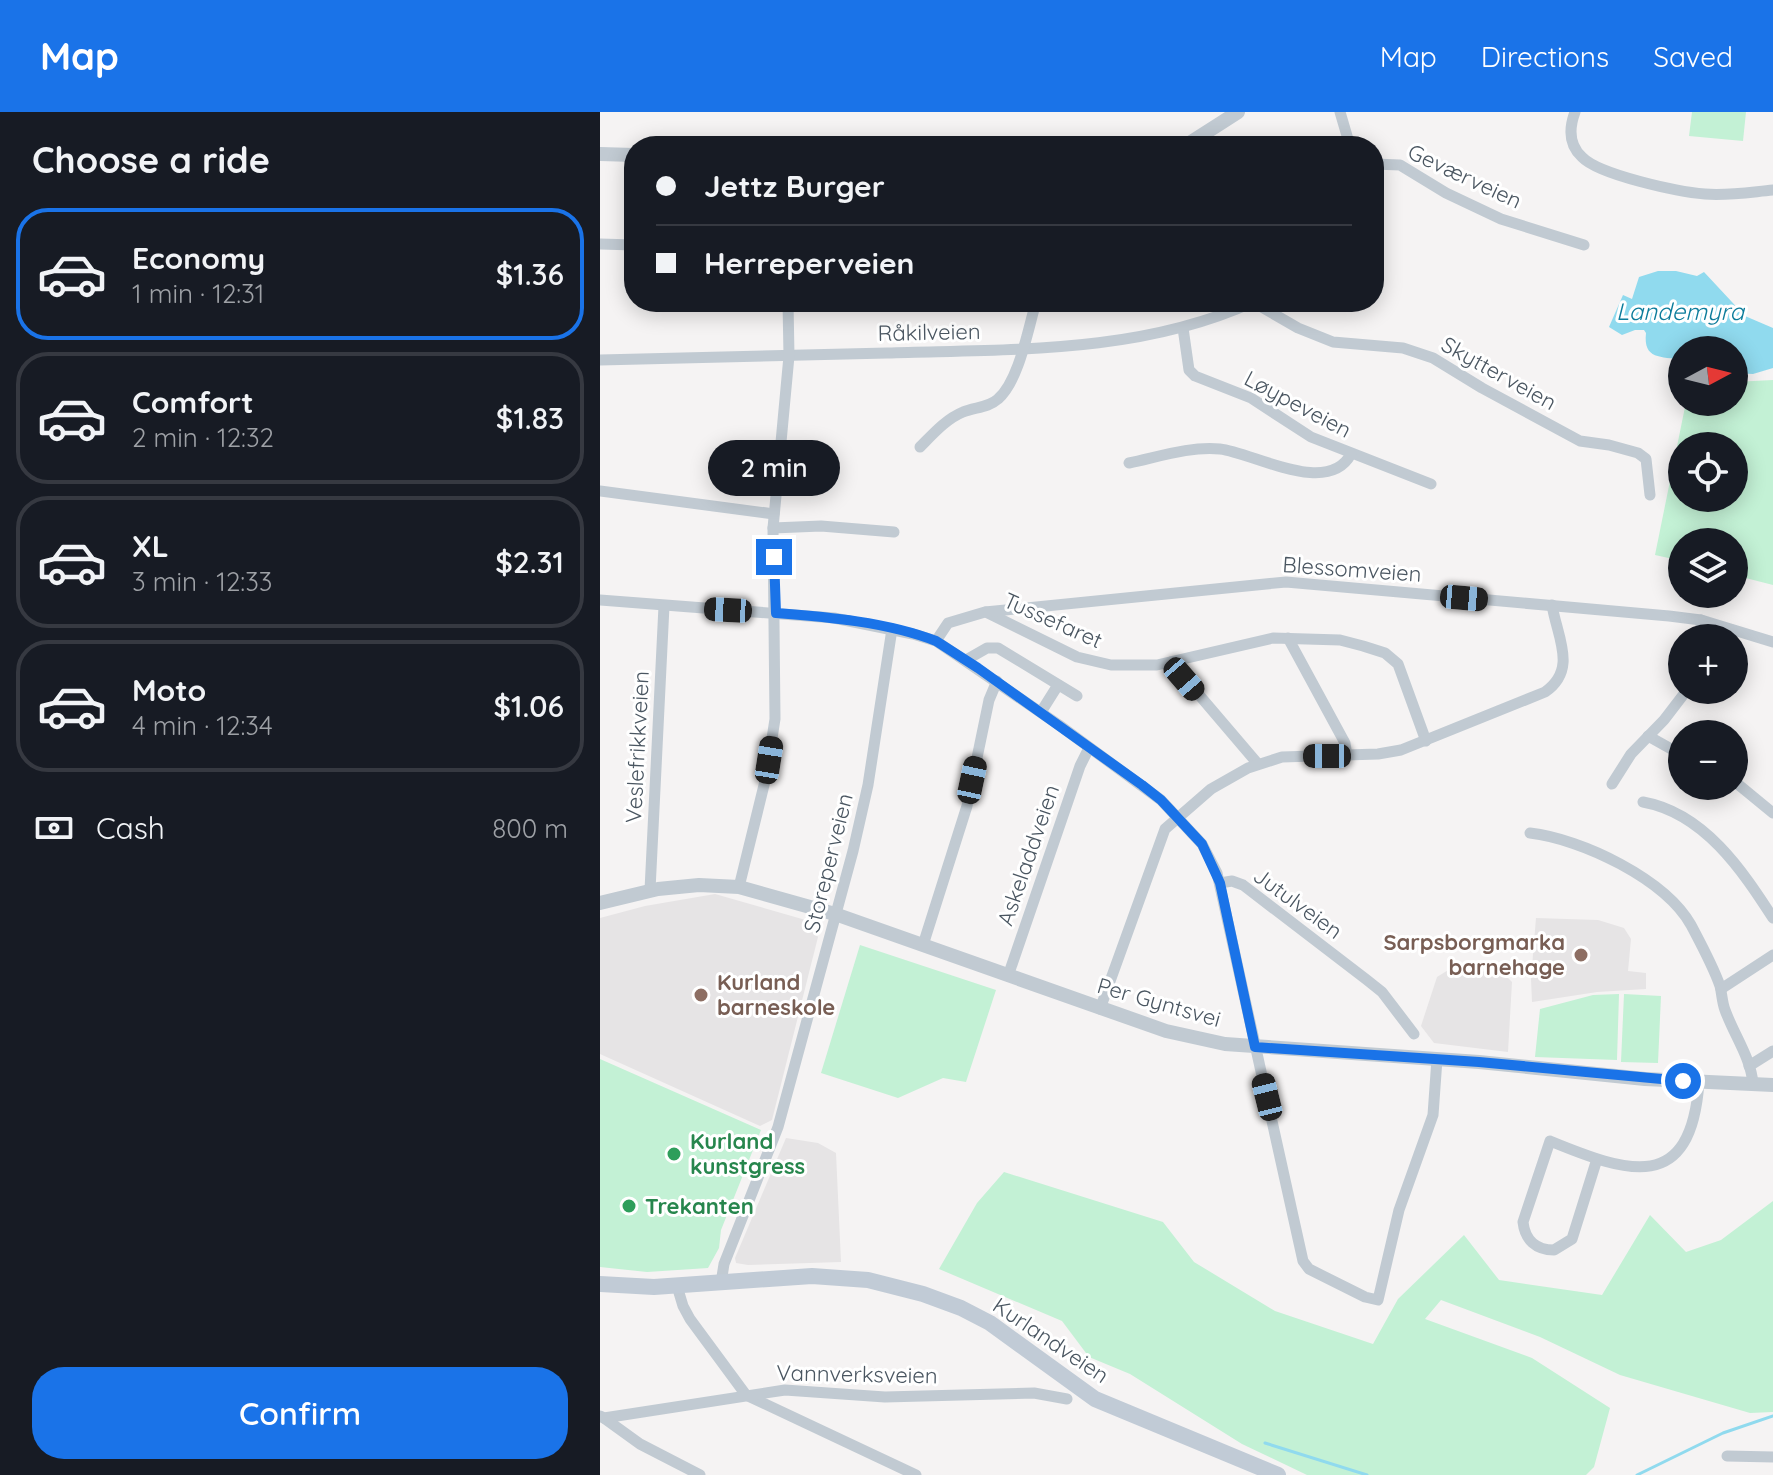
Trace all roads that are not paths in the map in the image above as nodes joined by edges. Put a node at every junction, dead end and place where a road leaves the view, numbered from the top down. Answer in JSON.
{"nodes":[{"id":1,"x":1238,"y":112,"type":"edge"},
{"id":2,"x":1340,"y":112,"type":"edge"},
{"id":3,"x":1575,"y":112,"type":"edge"},
{"id":4,"x":1201,"y":136,"type":"edge"},
{"id":5,"x":1347,"y":136,"type":"edge"},
{"id":6,"x":600,"y":154,"type":"edge"},
{"id":7,"x":624,"y":155,"type":"edge"},
{"id":8,"x":1384,"y":164,"type":"edge"},
{"id":9,"x":1773,"y":190,"type":"edge"},
{"id":10,"x":600,"y":244,"type":"edge"},
{"id":11,"x":624,"y":245,"type":"edge"},
{"id":12,"x":1584,"y":245,"type":"dead end"},
{"id":13,"x":788,"y":312,"type":"edge"},
{"id":14,"x":1033,"y":312,"type":"edge"},
{"id":15,"x":1230,"y":312,"type":"edge"},
{"id":16,"x":1269,"y":312,"type":"edge"},
{"id":17,"x":1183,"y":328,"type":"junction"},
{"id":18,"x":1023,"y":350,"type":"junction"},
{"id":19,"x":789,"y":356,"type":"junction"},
{"id":20,"x":600,"y":360,"type":"edge"},
{"id":21,"x":920,"y":447,"type":"dead end"},
{"id":22,"x":1351,"y":454,"type":"junction"},
{"id":23,"x":1129,"y":463,"type":"dead end"},
{"id":24,"x":1431,"y":484,"type":"dead end"},
{"id":25,"x":600,"y":491,"type":"edge"},
{"id":26,"x":1650,"y":495,"type":"dead end"},
{"id":27,"x":774,"y":514,"type":"junction"},
{"id":28,"x":773,"y":528,"type":"junction"},
{"id":29,"x":894,"y":532,"type":"dead end"},
{"id":30,"x":600,"y":600,"type":"edge"},
{"id":31,"x":1552,"y":605,"type":"junction"},
{"id":32,"x":664,"y":606,"type":"junction"},
{"id":33,"x":985,"y":612,"type":"junction"},
{"id":34,"x":776,"y":613,"type":"junction"},
{"id":35,"x":1701,"y":620,"type":"junction"},
{"id":36,"x":1701,"y":624,"type":"edge"},
{"id":37,"x":892,"y":629,"type":"junction"},
{"id":38,"x":1288,"y":638,"type":"junction"},
{"id":39,"x":936,"y":641,"type":"junction"},
{"id":40,"x":1773,"y":642,"type":"edge"},
{"id":41,"x":966,"y":660,"type":"junction"},
{"id":42,"x":1171,"y":662,"type":"junction"},
{"id":43,"x":997,"y":681,"type":"junction"},
{"id":44,"x":1058,"y":685,"type":"junction"},
{"id":45,"x":1077,"y":696,"type":"dead end"},
{"id":46,"x":1675,"y":704,"type":"edge"},
{"id":47,"x":1041,"y":712,"type":"junction"},
{"id":48,"x":1648,"y":736,"type":"junction"},
{"id":49,"x":1426,"y":741,"type":"junction"},
{"id":50,"x":1668,"y":747,"type":"edge"},
{"id":51,"x":1089,"y":748,"type":"junction"},
{"id":52,"x":1347,"y":756,"type":"junction"},
{"id":53,"x":1258,"y":764,"type":"junction"},
{"id":54,"x":1612,"y":784,"type":"dead end"},
{"id":55,"x":1748,"y":792,"type":"edge"},
{"id":56,"x":1643,"y":802,"type":"dead end"},
{"id":57,"x":1773,"y":813,"type":"edge"},
{"id":58,"x":1179,"y":820,"type":"junction"},
{"id":59,"x":1530,"y":833,"type":"dead end"},
{"id":60,"x":1220,"y":883,"type":"junction"},
{"id":61,"x":739,"y":887,"type":"junction"},
{"id":62,"x":650,"y":890,"type":"junction"},
{"id":63,"x":600,"y":903,"type":"edge"},
{"id":64,"x":835,"y":914,"type":"junction"},
{"id":65,"x":1773,"y":918,"type":"edge"},
{"id":66,"x":923,"y":945,"type":"junction"},
{"id":67,"x":1773,"y":955,"type":"edge"},
{"id":68,"x":1008,"y":976,"type":"junction"},
{"id":69,"x":1721,"y":989,"type":"junction"},
{"id":70,"x":1100,"y":1009,"type":"junction"},
{"id":71,"x":1414,"y":1034,"type":"dead end"},
{"id":72,"x":1255,"y":1047,"type":"junction"},
{"id":73,"x":1773,"y":1051,"type":"edge"},
{"id":74,"x":1437,"y":1059,"type":"junction"},
{"id":75,"x":1749,"y":1066,"type":"junction"},
{"id":76,"x":1699,"y":1082,"type":"junction"},
{"id":77,"x":1753,"y":1084,"type":"junction"},
{"id":78,"x":1773,"y":1085,"type":"edge"},
{"id":79,"x":1537,"y":1132,"type":"dead end"},
{"id":80,"x":1550,"y":1141,"type":"junction"},
{"id":81,"x":1597,"y":1159,"type":"junction"},
{"id":82,"x":721,"y":1283,"type":"junction"},
{"id":83,"x":600,"y":1284,"type":"edge"},
{"id":84,"x":677,"y":1286,"type":"junction"},
{"id":85,"x":746,"y":1395,"type":"junction"},
{"id":86,"x":1067,"y":1399,"type":"dead end"},
{"id":87,"x":602,"y":1417,"type":"edge"},
{"id":88,"x":1727,"y":1456,"type":"dead end"},
{"id":89,"x":1773,"y":1457,"type":"edge"},
{"id":90,"x":700,"y":1475,"type":"edge"},
{"id":91,"x":916,"y":1475,"type":"edge"},
{"id":92,"x":1278,"y":1475,"type":"edge"}],
"edges":[{"from":1,"to":4,"type":"street"},
{"from":2,"to":5,"type":"street"},
{"from":3,"to":9,"type":"street"},
{"from":6,"to":7,"type":"street"},
{"from":8,"to":12,"type":"street","name":"Geværveien"},
{"from":10,"to":11,"type":"street"},
{"from":13,"to":19,"type":"street"},
{"from":14,"to":18,"type":"street"},
{"from":15,"to":17,"type":"street","name":"Råkilveien"},
{"from":16,"to":26,"type":"street","name":"Skytterveien"},
{"from":17,"to":18,"type":"street","name":"Råkilveien"},
{"from":17,"to":22,"type":"street","name":"Løypeveien"},
{"from":18,"to":19,"type":"street","name":"Råkilveien"},
{"from":18,"to":21,"type":"street"},
{"from":19,"to":20,"type":"street","name":"Råkilveien"},
{"from":19,"to":27,"type":"street"},
{"from":22,"to":23,"type":"street"},
{"from":22,"to":24,"type":"street","name":"Løypeveien"},
{"from":25,"to":27,"type":"street"},
{"from":27,"to":28,"type":"street"},
{"from":28,"to":29,"type":"street"},
{"from":28,"to":34,"type":"street"},
{"from":30,"to":32,"type":"street","name":"Jutulveien"},
{"from":31,"to":33,"type":"street","name":"Blessomveien"},
{"from":31,"to":35,"type":"street","name":"Blessomveien"},
{"from":31,"to":49,"type":"street"},
{"from":32,"to":34,"type":"street","name":"Jutulveien"},
{"from":32,"to":62,"type":"street","name":"Veslefrikkveien"},
{"from":33,"to":39,"type":"street","name":"Blessomveien"},
{"from":33,"to":42,"type":"street","name":"Tussefaret"},
{"from":34,"to":37,"type":"street","name":"Jutulveien"},
{"from":34,"to":61,"type":"street"},
{"from":35,"to":36,"type":"street"},
{"from":35,"to":40,"type":"street","name":"Blessomveien"},
{"from":37,"to":39,"type":"street","name":"Jutulveien"},
{"from":37,"to":64,"type":"street","name":"Storeperveien"},
{"from":38,"to":42,"type":"street","name":"Tussefaret"},
{"from":38,"to":49,"type":"street","name":"Tussefaret"},
{"from":38,"to":52,"type":"street"},
{"from":39,"to":41,"type":"street","name":"Jutulveien"},
{"from":41,"to":43,"type":"street","name":"Jutulveien"},
{"from":41,"to":44,"type":"street"},
{"from":42,"to":53,"type":"street"},
{"from":43,"to":47,"type":"street","name":"Jutulveien"},
{"from":43,"to":66,"type":"street"},
{"from":44,"to":45,"type":"street"},
{"from":44,"to":47,"type":"street"},
{"from":46,"to":48,"type":"street"},
{"from":47,"to":51,"type":"street","name":"Jutulveien"},
{"from":48,"to":50,"type":"street"},
{"from":48,"to":54,"type":"street"},
{"from":49,"to":52,"type":"street"},
{"from":51,"to":58,"type":"street","name":"Jutulveien"},
{"from":51,"to":68,"type":"street","name":"Askeladdveien"},
{"from":52,"to":53,"type":"street"},
{"from":53,"to":58,"type":"street"},
{"from":55,"to":57,"type":"street"},
{"from":56,"to":65,"type":"street"},
{"from":58,"to":60,"type":"street","name":"Jutulveien"},
{"from":58,"to":70,"type":"street"},
{"from":59,"to":69,"type":"street"},
{"from":60,"to":71,"type":"street","name":"Jutulveien"},
{"from":60,"to":72,"type":"street"},
{"from":61,"to":62,"type":"street","name":"Per Gyntsvei"},
{"from":61,"to":64,"type":"street","name":"Per Gyntsvei"},
{"from":62,"to":63,"type":"street","name":"Per Gyntsvei"},
{"from":64,"to":66,"type":"street","name":"Per Gyntsvei"},
{"from":64,"to":82,"type":"street","name":"Storeperveien"},
{"from":66,"to":68,"type":"street","name":"Per Gyntsvei"},
{"from":67,"to":69,"type":"street"},
{"from":68,"to":70,"type":"street","name":"Per Gyntsvei"},
{"from":69,"to":75,"type":"street"},
{"from":70,"to":72,"type":"street","name":"Per Gyntsvei"},
{"from":72,"to":74,"type":"street","name":"Per Gyntsvei"},
{"from":72,"to":74,"type":"street"},
{"from":73,"to":75,"type":"street"},
{"from":74,"to":76,"type":"street","name":"Per Gyntsvei"},
{"from":75,"to":77,"type":"street"},
{"from":76,"to":77,"type":"street","name":"Per Gyntsvei"},
{"from":76,"to":81,"type":"street"},
{"from":77,"to":78,"type":"street","name":"Per Gyntsvei"},
{"from":79,"to":80,"type":"street"},
{"from":80,"to":81,"type":"street"},
{"from":80,"to":81,"type":"street"},
{"from":82,"to":84,"type":"main road","name":"Kurlandveien"},
{"from":82,"to":92,"type":"main road","name":"Kurlandveien"},
{"from":83,"to":84,"type":"main road","name":"Kurlandveien"},
{"from":84,"to":85,"type":"street"},
{"from":85,"to":86,"type":"street","name":"Vannverksveien"},
{"from":85,"to":87,"type":"street","name":"Vannverksveien"},
{"from":85,"to":91,"type":"street"},
{"from":87,"to":90,"type":"street"},
{"from":88,"to":89,"type":"street"}]}
